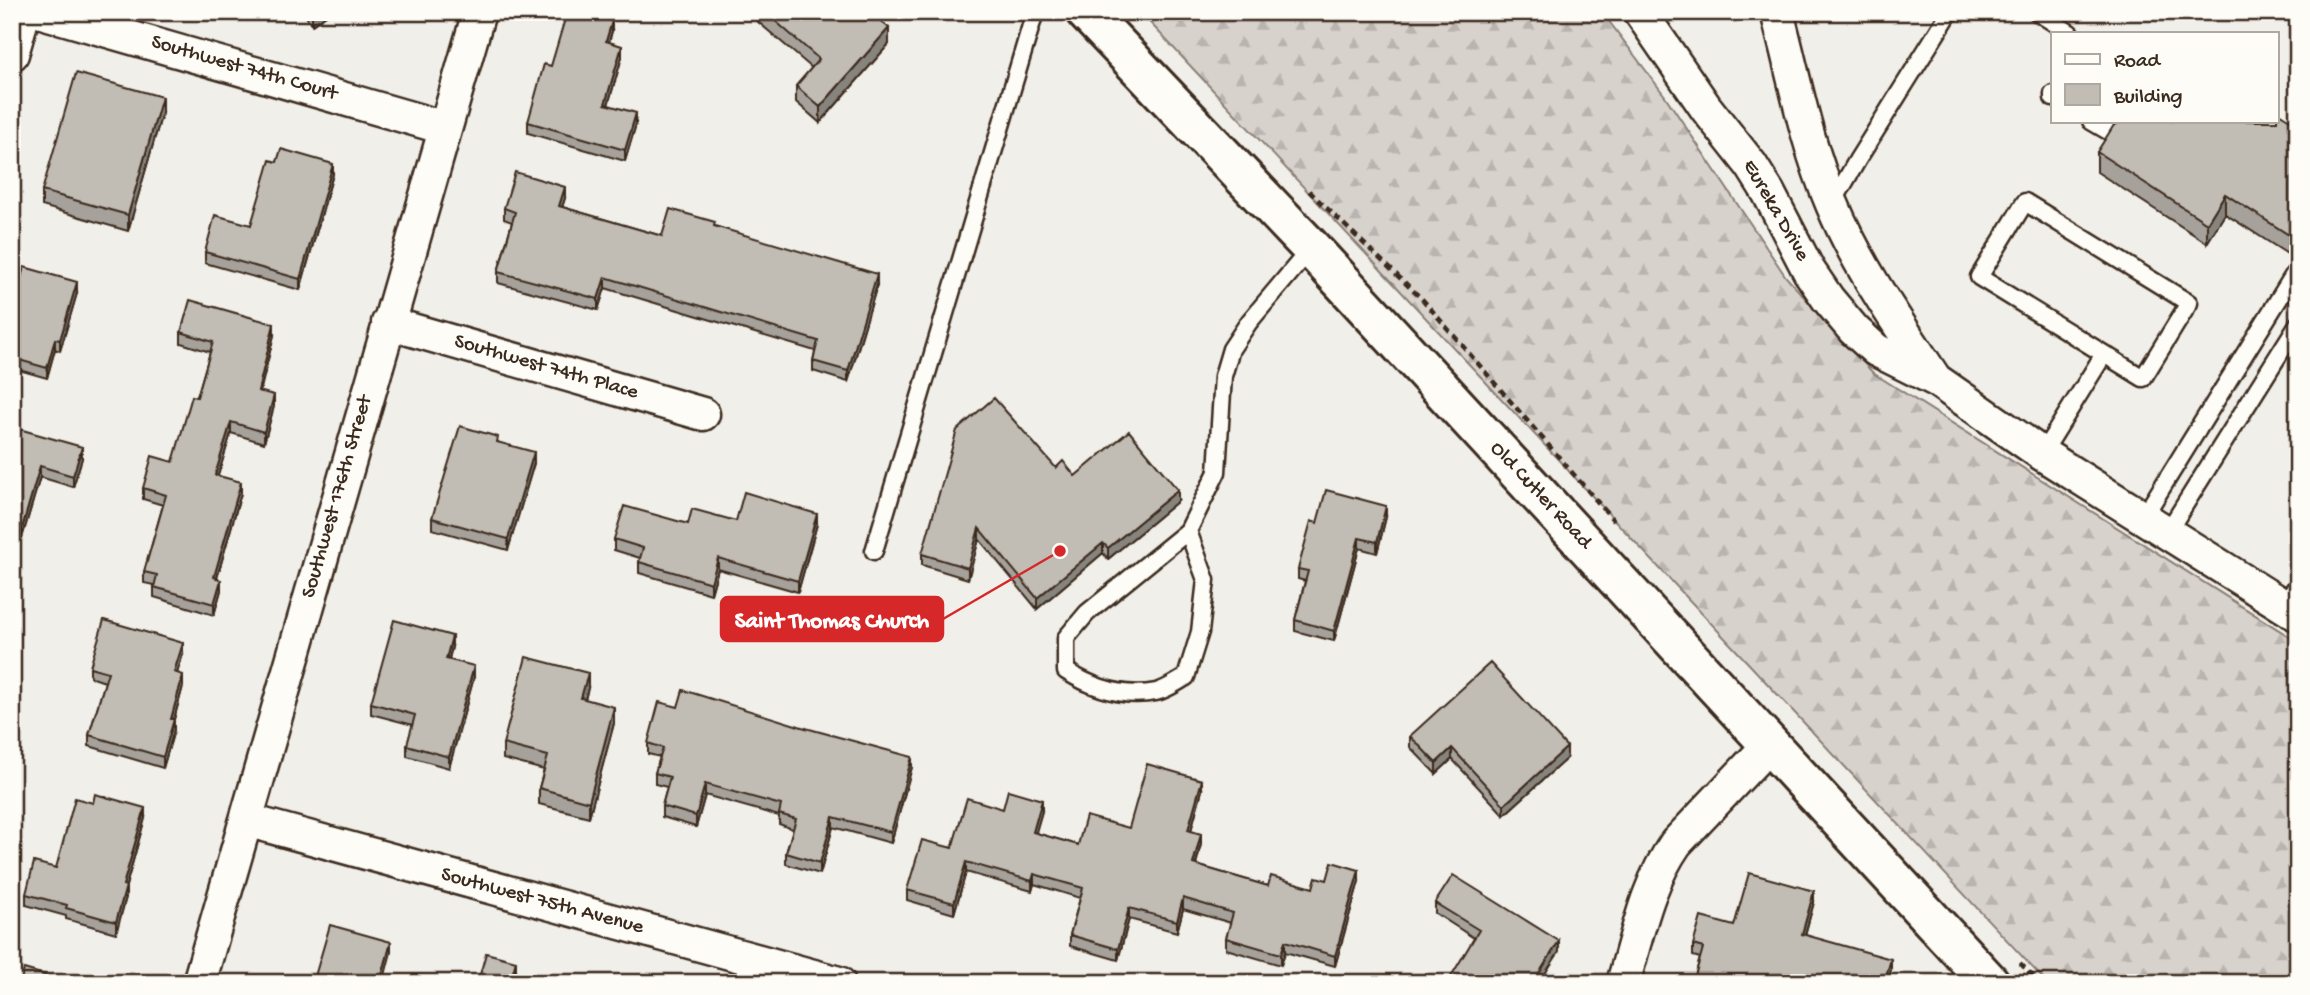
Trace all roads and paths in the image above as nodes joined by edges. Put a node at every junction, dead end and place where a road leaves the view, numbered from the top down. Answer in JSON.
{"nodes":[{"id":1,"x":24,"y":12,"type":"edge"},
{"id":2,"x":42,"y":12,"type":"edge"},
{"id":3,"x":479,"y":12,"type":"edge"},
{"id":4,"x":1035,"y":12,"type":"edge"},
{"id":5,"x":1086,"y":12,"type":"edge"},
{"id":6,"x":1640,"y":12,"type":"edge"},
{"id":7,"x":1777,"y":12,"type":"edge"},
{"id":8,"x":1950,"y":12,"type":"edge"},
{"id":9,"x":2037,"y":12,"type":"edge"},
{"id":10,"x":2068,"y":32,"type":"edge"},
{"id":11,"x":12,"y":54,"type":"edge"},
{"id":12,"x":2093,"y":122,"type":"edge"},
{"id":13,"x":445,"y":128,"type":"junction"},
{"id":14,"x":2115,"y":135,"type":"edge"},
{"id":15,"x":1832,"y":205,"type":"junction"},
{"id":16,"x":1790,"y":237,"type":"junction"},
{"id":17,"x":1311,"y":248,"type":"junction"},
{"id":18,"x":2298,"y":268,"type":"edge"},
{"id":19,"x":388,"y":323,"type":"junction"},
{"id":20,"x":2298,"y":324,"type":"edge"},
{"id":21,"x":2104,"y":354,"type":"junction"},
{"id":22,"x":1936,"y":380,"type":"junction"},
{"id":23,"x":703,"y":414,"type":"dead end"},
{"id":24,"x":2042,"y":454,"type":"junction"},
{"id":25,"x":2155,"y":525,"type":"junction"},
{"id":26,"x":1188,"y":531,"type":"junction"},
{"id":27,"x":874,"y":551,"type":"dead end"},
{"id":28,"x":2293,"y":602,"type":"edge"},
{"id":29,"x":1769,"y":745,"type":"junction"},
{"id":30,"x":246,"y":820,"type":"junction"},
{"id":31,"x":199,"y":983,"type":"edge"},
{"id":32,"x":839,"y":983,"type":"edge"},
{"id":33,"x":1623,"y":983,"type":"edge"},
{"id":34,"x":1990,"y":983,"type":"edge"}],
"edges":[{"from":1,"to":11,"type":"street"},
{"from":2,"to":13,"type":"street","name":"Southwest 74th Court"},
{"from":3,"to":13,"type":"street","name":"Southwest 176th Street"},
{"from":4,"to":27,"type":"lane"},
{"from":5,"to":17,"type":"main road","name":"Old Cutler Road"},
{"from":6,"to":16,"type":"street","name":"Eureka Drive"},
{"from":7,"to":15,"type":"street","name":"Eureka Drive"},
{"from":8,"to":15,"type":"lane"},
{"from":9,"to":10,"type":"lane"},
{"from":12,"to":14,"type":"lane"},
{"from":13,"to":19,"type":"street","name":"Southwest 176th Street"},
{"from":15,"to":16,"type":"street"},
{"from":15,"to":22,"type":"street","name":"Eureka Drive"},
{"from":16,"to":22,"type":"street","name":"Eureka Drive"},
{"from":17,"to":26,"type":"lane"},
{"from":17,"to":29,"type":"main road","name":"Old Cutler Road"},
{"from":18,"to":25,"type":"lane"},
{"from":19,"to":23,"type":"street","name":"Southwest 74th Place"},
{"from":19,"to":30,"type":"street","name":"Southwest 176th Street"},
{"from":20,"to":25,"type":"lane"},
{"from":21,"to":21,"type":"lane"},
{"from":21,"to":24,"type":"lane"},
{"from":22,"to":24,"type":"street","name":"Eureka Drive"},
{"from":24,"to":25,"type":"street","name":"Eureka Drive"},
{"from":25,"to":28,"type":"street","name":"Eureka Drive"},
{"from":26,"to":26,"type":"lane"},
{"from":29,"to":33,"type":"street"},
{"from":29,"to":34,"type":"main road","name":"Old Cutler Road"},
{"from":30,"to":31,"type":"street","name":"Southwest 176th Street"},
{"from":30,"to":32,"type":"street","name":"Southwest 75th Avenue"}]}
